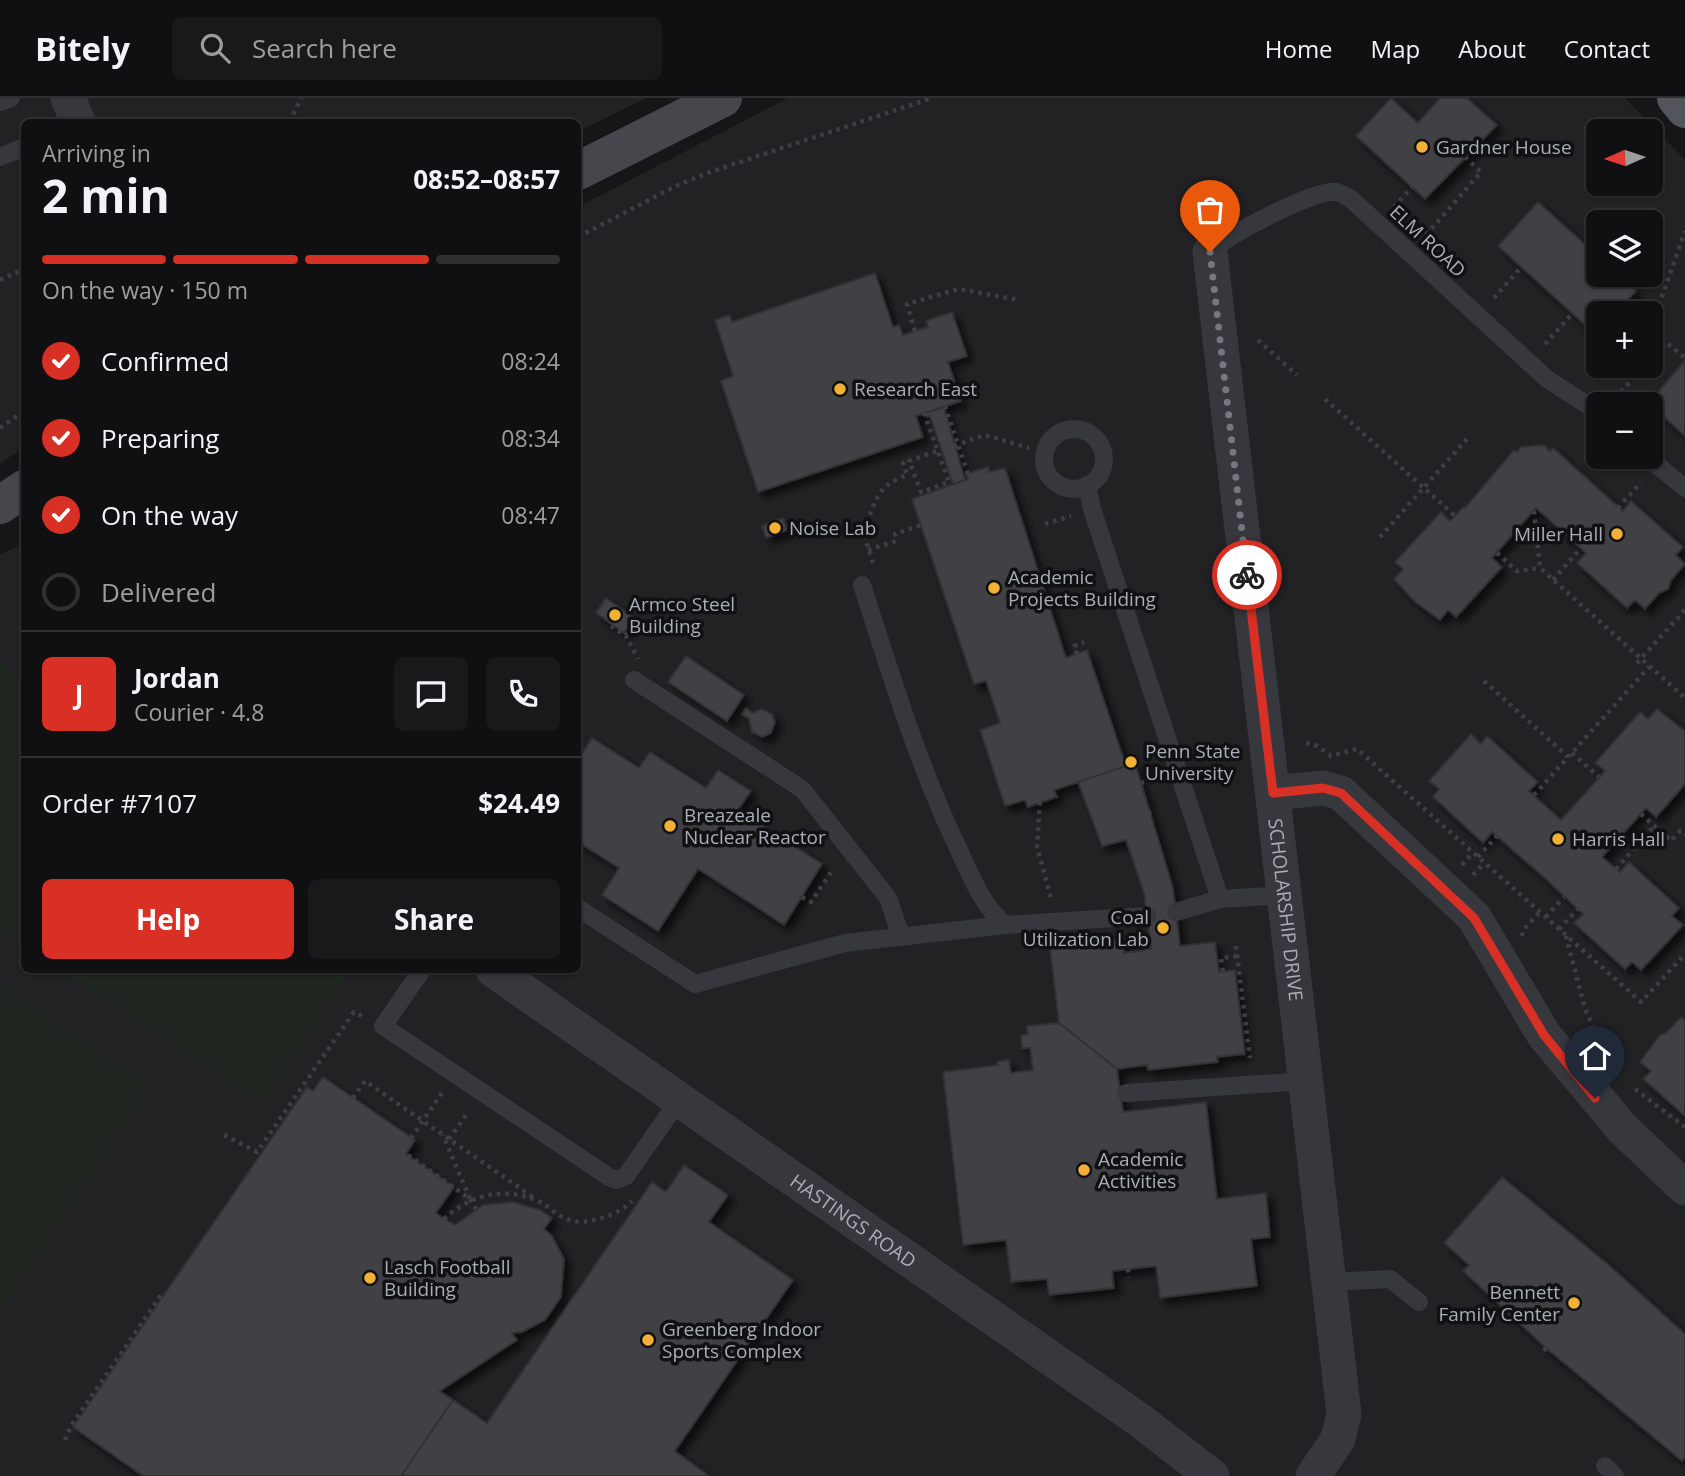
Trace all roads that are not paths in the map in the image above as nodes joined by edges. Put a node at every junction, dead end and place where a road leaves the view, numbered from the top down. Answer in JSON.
{"nodes":[{"id":1,"x":11,"y":98,"type":"edge"},
{"id":2,"x":68,"y":98,"type":"edge"},
{"id":3,"x":723,"y":98,"type":"edge"},
{"id":4,"x":1676,"y":98,"type":"edge"},
{"id":5,"x":0,"y":102,"type":"edge"},
{"id":6,"x":1685,"y":108,"type":"edge"},
{"id":7,"x":78,"y":119,"type":"edge"},
{"id":8,"x":21,"y":148,"type":"edge"},
{"id":9,"x":0,"y":156,"type":"edge"},
{"id":10,"x":581,"y":169,"type":"edge"},
{"id":11,"x":1210,"y":252,"type":"joint"},
{"id":12,"x":1586,"y":404,"type":"edge"},
{"id":13,"x":1662,"y":469,"type":"edge"},
{"id":14,"x":1087,"y":485,"type":"dead end"},
{"id":15,"x":1685,"y":488,"type":"edge"},
{"id":16,"x":21,"y":491,"type":"edge"},
{"id":17,"x":0,"y":505,"type":"edge"},
{"id":18,"x":862,"y":585,"type":"road end"},
{"id":19,"x":634,"y":680,"type":"dead end"},
{"id":20,"x":1273,"y":793,"type":"junction"},
{"id":21,"x":1284,"y":895,"type":"junction"},
{"id":22,"x":1220,"y":899,"type":"junction"},
{"id":23,"x":581,"y":910,"type":"edge"},
{"id":24,"x":1176,"y":912,"type":"dead end"},
{"id":25,"x":1147,"y":916,"type":"dead end"},
{"id":26,"x":1005,"y":925,"type":"junction"},
{"id":27,"x":901,"y":936,"type":"junction"},
{"id":28,"x":420,"y":973,"type":"edge"},
{"id":29,"x":497,"y":973,"type":"edge"},
{"id":30,"x":1306,"y":1081,"type":"junction"},
{"id":31,"x":1126,"y":1093,"type":"dead end"},
{"id":32,"x":680,"y":1100,"type":"junction"},
{"id":33,"x":1685,"y":1188,"type":"edge"},
{"id":34,"x":1329,"y":1282,"type":"junction"},
{"id":35,"x":1419,"y":1302,"type":"dead end"},
{"id":36,"x":1212,"y":1476,"type":"edge"},
{"id":37,"x":1313,"y":1476,"type":"edge"}],
"edges":[{"from":1,"to":5,"type":"lane"},
{"from":2,"to":7,"type":"street"},
{"from":3,"to":10,"type":"main road"},
{"from":4,"to":6,"type":"main road"},
{"from":8,"to":9,"type":"lane"},
{"from":11,"to":12,"type":"lane","name":"ELM ROAD"},
{"from":11,"to":20,"type":"street","name":"SCHOLARSHIP DRIVE"},
{"from":13,"to":15,"type":"lane"},
{"from":14,"to":22,"type":"lane"},
{"from":16,"to":17,"type":"main road"},
{"from":18,"to":26,"type":"lane"},
{"from":19,"to":27,"type":"lane"},
{"from":20,"to":21,"type":"street","name":"SCHOLARSHIP DRIVE"},
{"from":20,"to":33,"type":"street"},
{"from":21,"to":22,"type":"lane"},
{"from":21,"to":30,"type":"street","name":"SCHOLARSHIP DRIVE"},
{"from":22,"to":24,"type":"lane"},
{"from":23,"to":27,"type":"lane"},
{"from":25,"to":26,"type":"lane"},
{"from":26,"to":27,"type":"lane"},
{"from":28,"to":32,"type":"lane"},
{"from":29,"to":32,"type":"street","name":"HASTINGS ROAD"},
{"from":30,"to":31,"type":"lane"},
{"from":30,"to":34,"type":"street","name":"SCHOLARSHIP DRIVE"},
{"from":32,"to":36,"type":"street","name":"HASTINGS ROAD"},
{"from":34,"to":35,"type":"lane"},
{"from":34,"to":37,"type":"street","name":"SCHOLARSHIP DRIVE"}]}
